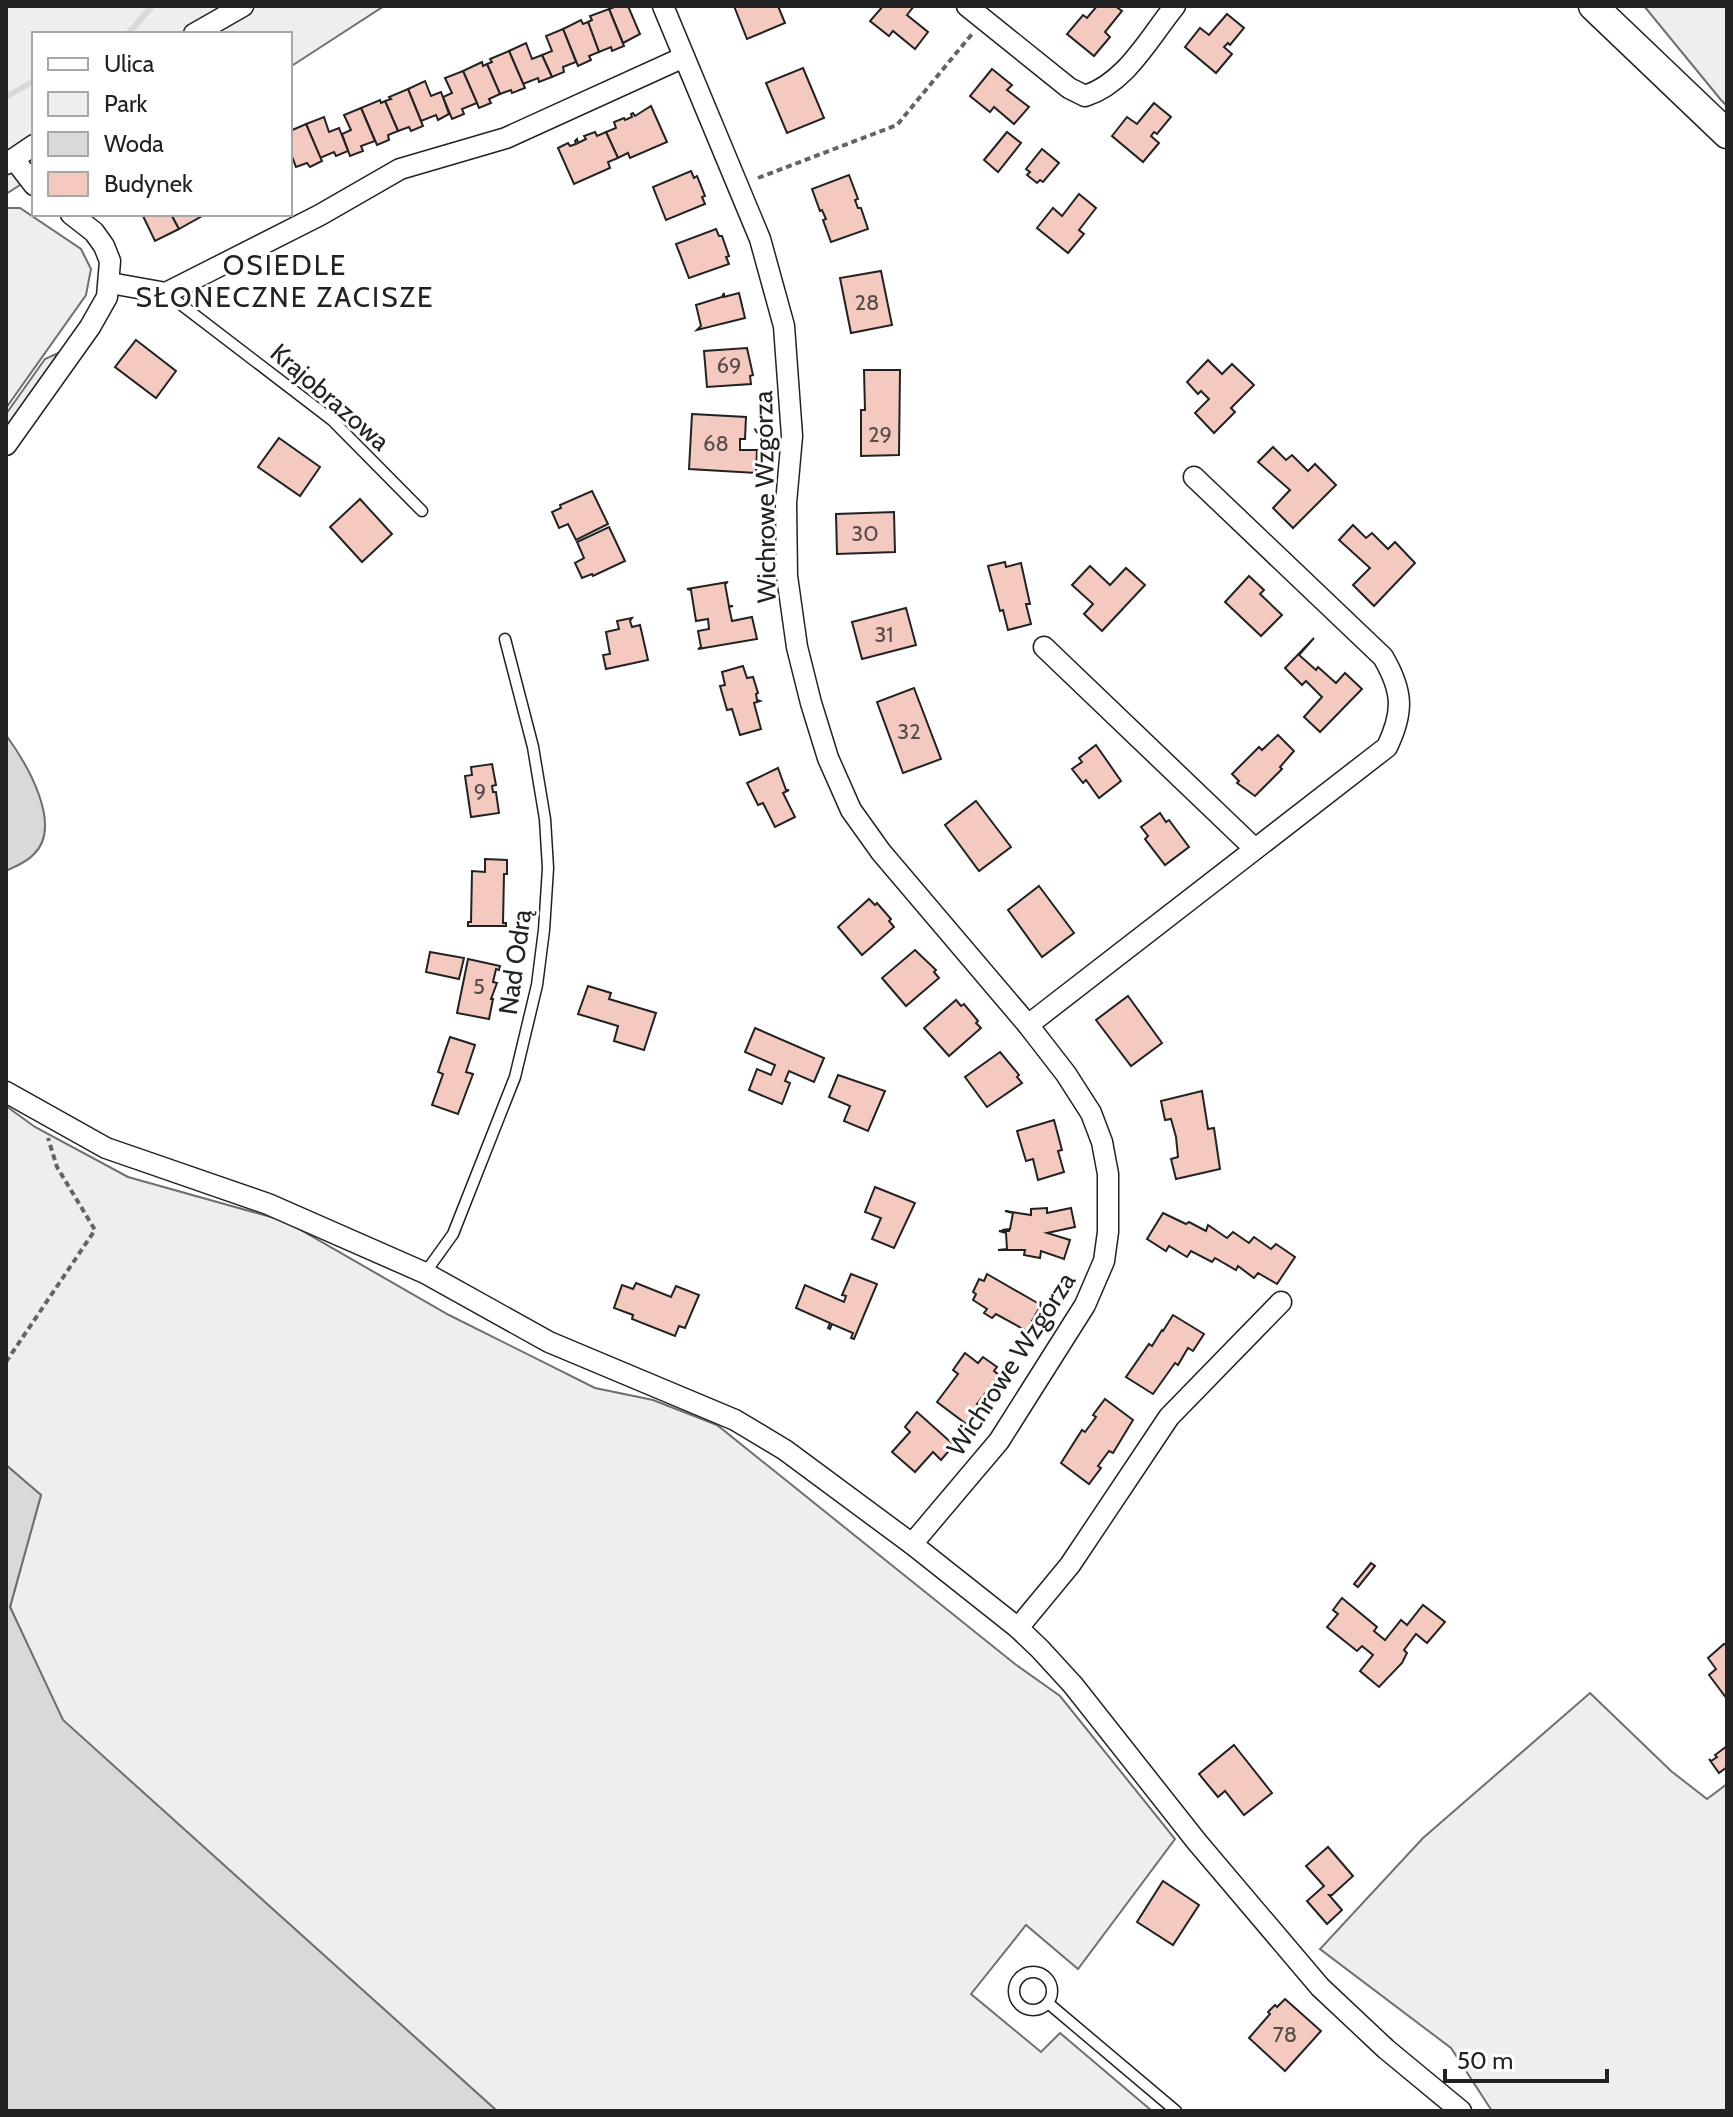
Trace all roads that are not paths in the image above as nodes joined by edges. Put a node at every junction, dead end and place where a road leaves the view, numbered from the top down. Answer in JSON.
{"nodes":[{"id":1,"x":213,"y":6,"type":"edge"},
{"id":2,"x":243,"y":6,"type":"edge"},
{"id":3,"x":663,"y":6,"type":"edge"},
{"id":4,"x":967,"y":6,"type":"edge"},
{"id":5,"x":1175,"y":6,"type":"edge"},
{"id":6,"x":1593,"y":6,"type":"edge"},
{"id":7,"x":199,"y":31,"type":"edge"},
{"id":8,"x":684,"y":57,"type":"junction"},
{"id":9,"x":1727,"y":134,"type":"edge"},
{"id":10,"x":32,"y":146,"type":"edge"},
{"id":11,"x":10,"y":161,"type":"edge"},
{"id":12,"x":32,"y":183,"type":"edge"},
{"id":13,"x":74,"y":216,"type":"edge"},
{"id":14,"x":110,"y":283,"type":"junction"},
{"id":15,"x":166,"y":293,"type":"junction"},
{"id":16,"x":6,"y":445,"type":"edge"},
{"id":17,"x":1194,"y":477,"type":"dead end"},
{"id":18,"x":422,"y":511,"type":"dead end"},
{"id":19,"x":505,"y":639,"type":"dead end"},
{"id":20,"x":1044,"y":647,"type":"dead end"},
{"id":21,"x":1255,"y":849,"type":"junction"},
{"id":22,"x":1028,"y":1025,"type":"junction"},
{"id":23,"x":6,"y":1092,"type":"edge"},
{"id":24,"x":425,"y":1273,"type":"junction"},
{"id":25,"x":1281,"y":1302,"type":"dead end"},
{"id":26,"x":912,"y":1544,"type":"junction"},
{"id":27,"x":1018,"y":1628,"type":"junction"},
{"id":28,"x":1048,"y":2003,"type":"dead end"},
{"id":29,"x":1176,"y":2111,"type":"edge"},
{"id":30,"x":1461,"y":2111,"type":"edge"}],
"edges":[{"from":1,"to":7,"type":"street"},
{"from":2,"to":7,"type":"street"},
{"from":3,"to":8,"type":"street","name":"Wichrowe Wzgórza"},
{"from":4,"to":5,"type":"street"},
{"from":6,"to":9,"type":"street"},
{"from":8,"to":15,"type":"street"},
{"from":8,"to":22,"type":"street","name":"Wichrowe Wzgórza"},
{"from":10,"to":11,"type":"street"},
{"from":11,"to":12,"type":"street"},
{"from":13,"to":14,"type":"street"},
{"from":14,"to":15,"type":"street"},
{"from":14,"to":16,"type":"street"},
{"from":15,"to":18,"type":"lane","name":"Krajobrazowa"},
{"from":17,"to":21,"type":"street"},
{"from":19,"to":24,"type":"lane","name":"Nad Odrą"},
{"from":20,"to":21,"type":"street"},
{"from":21,"to":22,"type":"street"},
{"from":22,"to":26,"type":"street","name":"Wichrowe Wzgórza"},
{"from":23,"to":24,"type":"street"},
{"from":24,"to":26,"type":"street"},
{"from":25,"to":27,"type":"street"},
{"from":26,"to":27,"type":"street"},
{"from":27,"to":30,"type":"street"},
{"from":28,"to":29,"type":"lane"}]}
